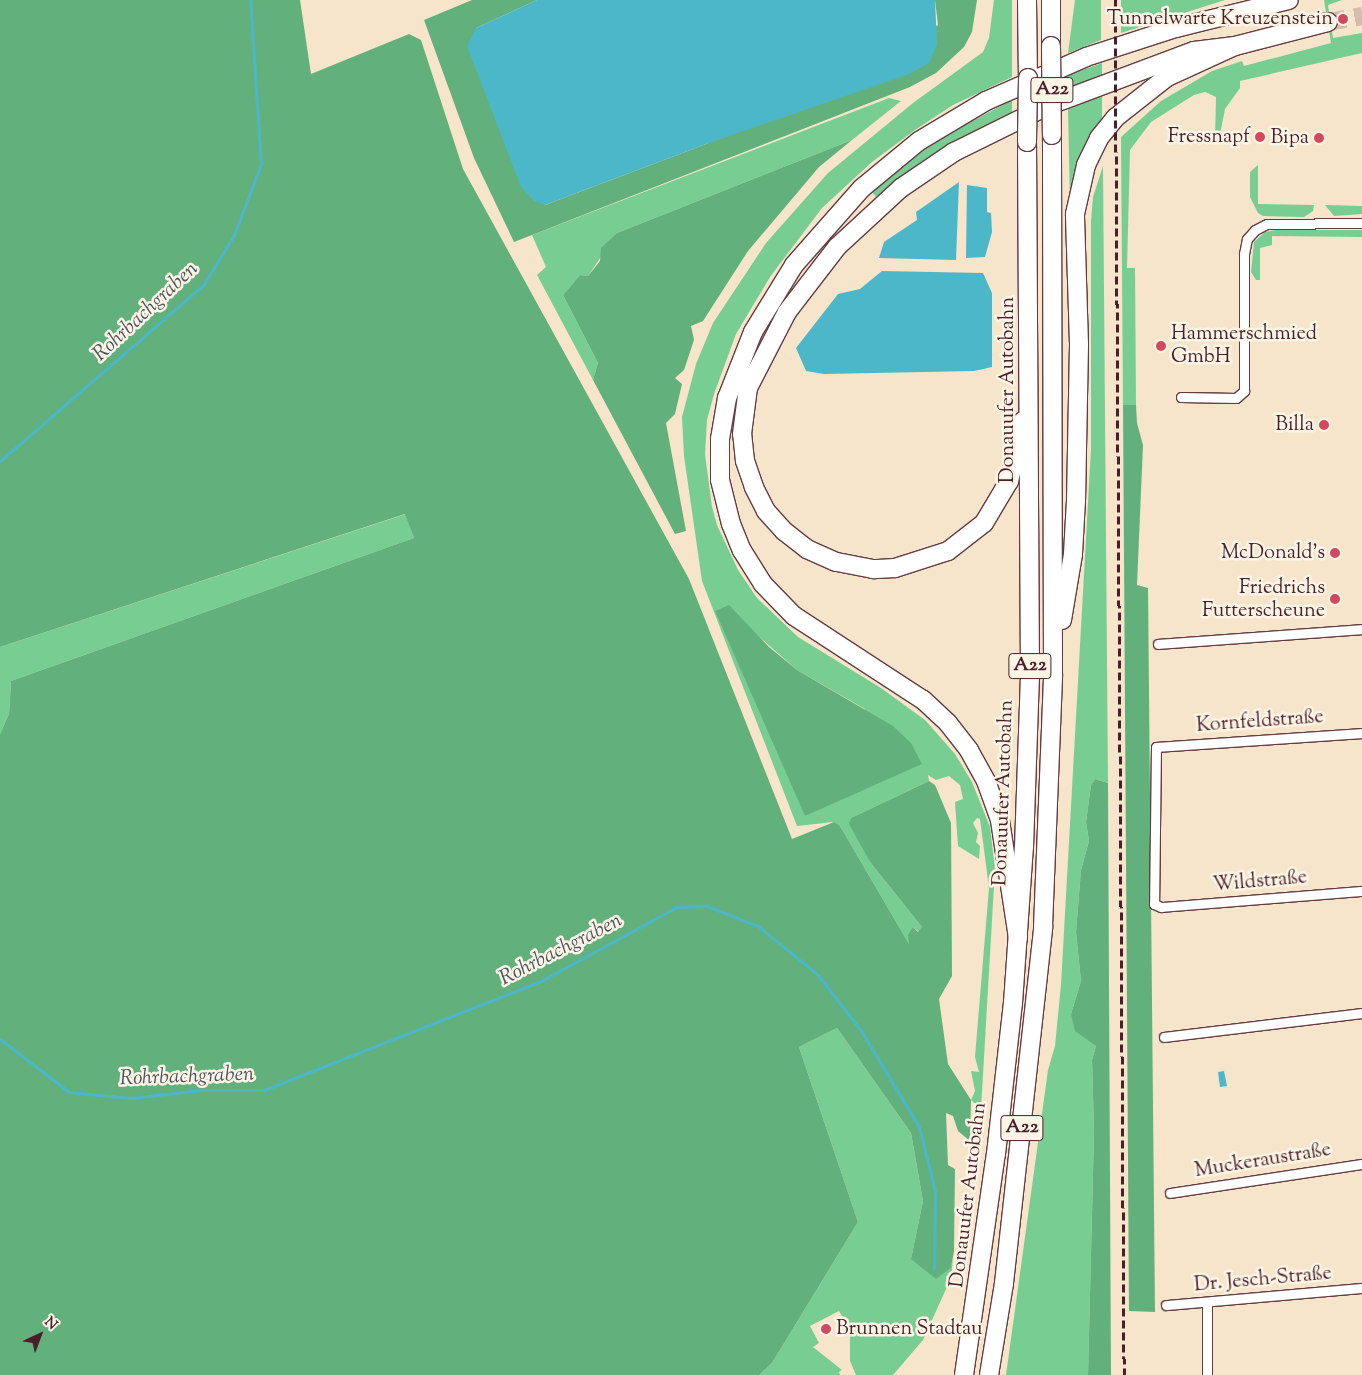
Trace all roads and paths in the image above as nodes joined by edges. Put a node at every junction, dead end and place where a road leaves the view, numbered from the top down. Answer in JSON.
{"nodes":[{"id":1,"x":1027,"y":0,"type":"edge"},
{"id":2,"x":1051,"y":0,"type":"edge"},
{"id":3,"x":1289,"y":0,"type":"edge"},
{"id":4,"x":1328,"y":22,"type":"tunnel mouth"},
{"id":5,"x":1235,"y":46,"type":"junction"},
{"id":6,"x":1362,"y":223,"type":"edge"},
{"id":7,"x":1030,"y":394,"type":"junction"},
{"id":8,"x":1181,"y":398,"type":"dead end"},
{"id":9,"x":1362,"y":629,"type":"edge"},
{"id":10,"x":1158,"y":644,"type":"dead end"},
{"id":11,"x":1053,"y":674,"type":"junction"},
{"id":12,"x":1362,"y":732,"type":"edge"},
{"id":13,"x":1362,"y":891,"type":"edge"},
{"id":14,"x":1161,"y":907,"type":"joint"},
{"id":15,"x":1018,"y":938,"type":"junction"},
{"id":16,"x":1362,"y":1013,"type":"edge"},
{"id":17,"x":1164,"y":1037,"type":"dead end"},
{"id":18,"x":1362,"y":1164,"type":"edge"},
{"id":19,"x":1170,"y":1193,"type":"dead end"},
{"id":20,"x":1362,"y":1288,"type":"edge"},
{"id":21,"x":1207,"y":1303,"type":"junction"},
{"id":22,"x":1166,"y":1305,"type":"dead end"},
{"id":23,"x":964,"y":1375,"type":"edge"},
{"id":24,"x":989,"y":1375,"type":"edge"},
{"id":25,"x":1207,"y":1375,"type":"edge"}],
"edges":[{"from":1,"to":7,"type":"highway","name":"Donauufer Autobahn","number":"A22","bridge":true},
{"from":2,"to":11,"type":"highway","number":"A22","bridge":true},
{"from":3,"to":15,"type":"highway"},
{"from":4,"to":5,"type":"highway"},
{"from":5,"to":7,"type":"highway"},
{"from":5,"to":11,"type":"highway"},
{"from":6,"to":8,"type":"street"},
{"from":7,"to":15,"type":"highway","name":"Donauufer Autobahn","number":"A22"},
{"from":9,"to":10,"type":"street"},
{"from":11,"to":24,"type":"highway","number":"A22"},
{"from":12,"to":14,"type":"street","name":"Kornfeldstraße"},
{"from":13,"to":14,"type":"street","name":"Wildstraße"},
{"from":15,"to":23,"type":"highway","name":"Donauufer Autobahn","number":"A22"},
{"from":16,"to":17,"type":"street"},
{"from":18,"to":19,"type":"street","name":"Muckeraustraße"},
{"from":20,"to":21,"type":"street","name":"Dr. Jesch-Straße"},
{"from":21,"to":22,"type":"street","name":"Dr. Jesch-Straße"},
{"from":21,"to":25,"type":"street"}]}
